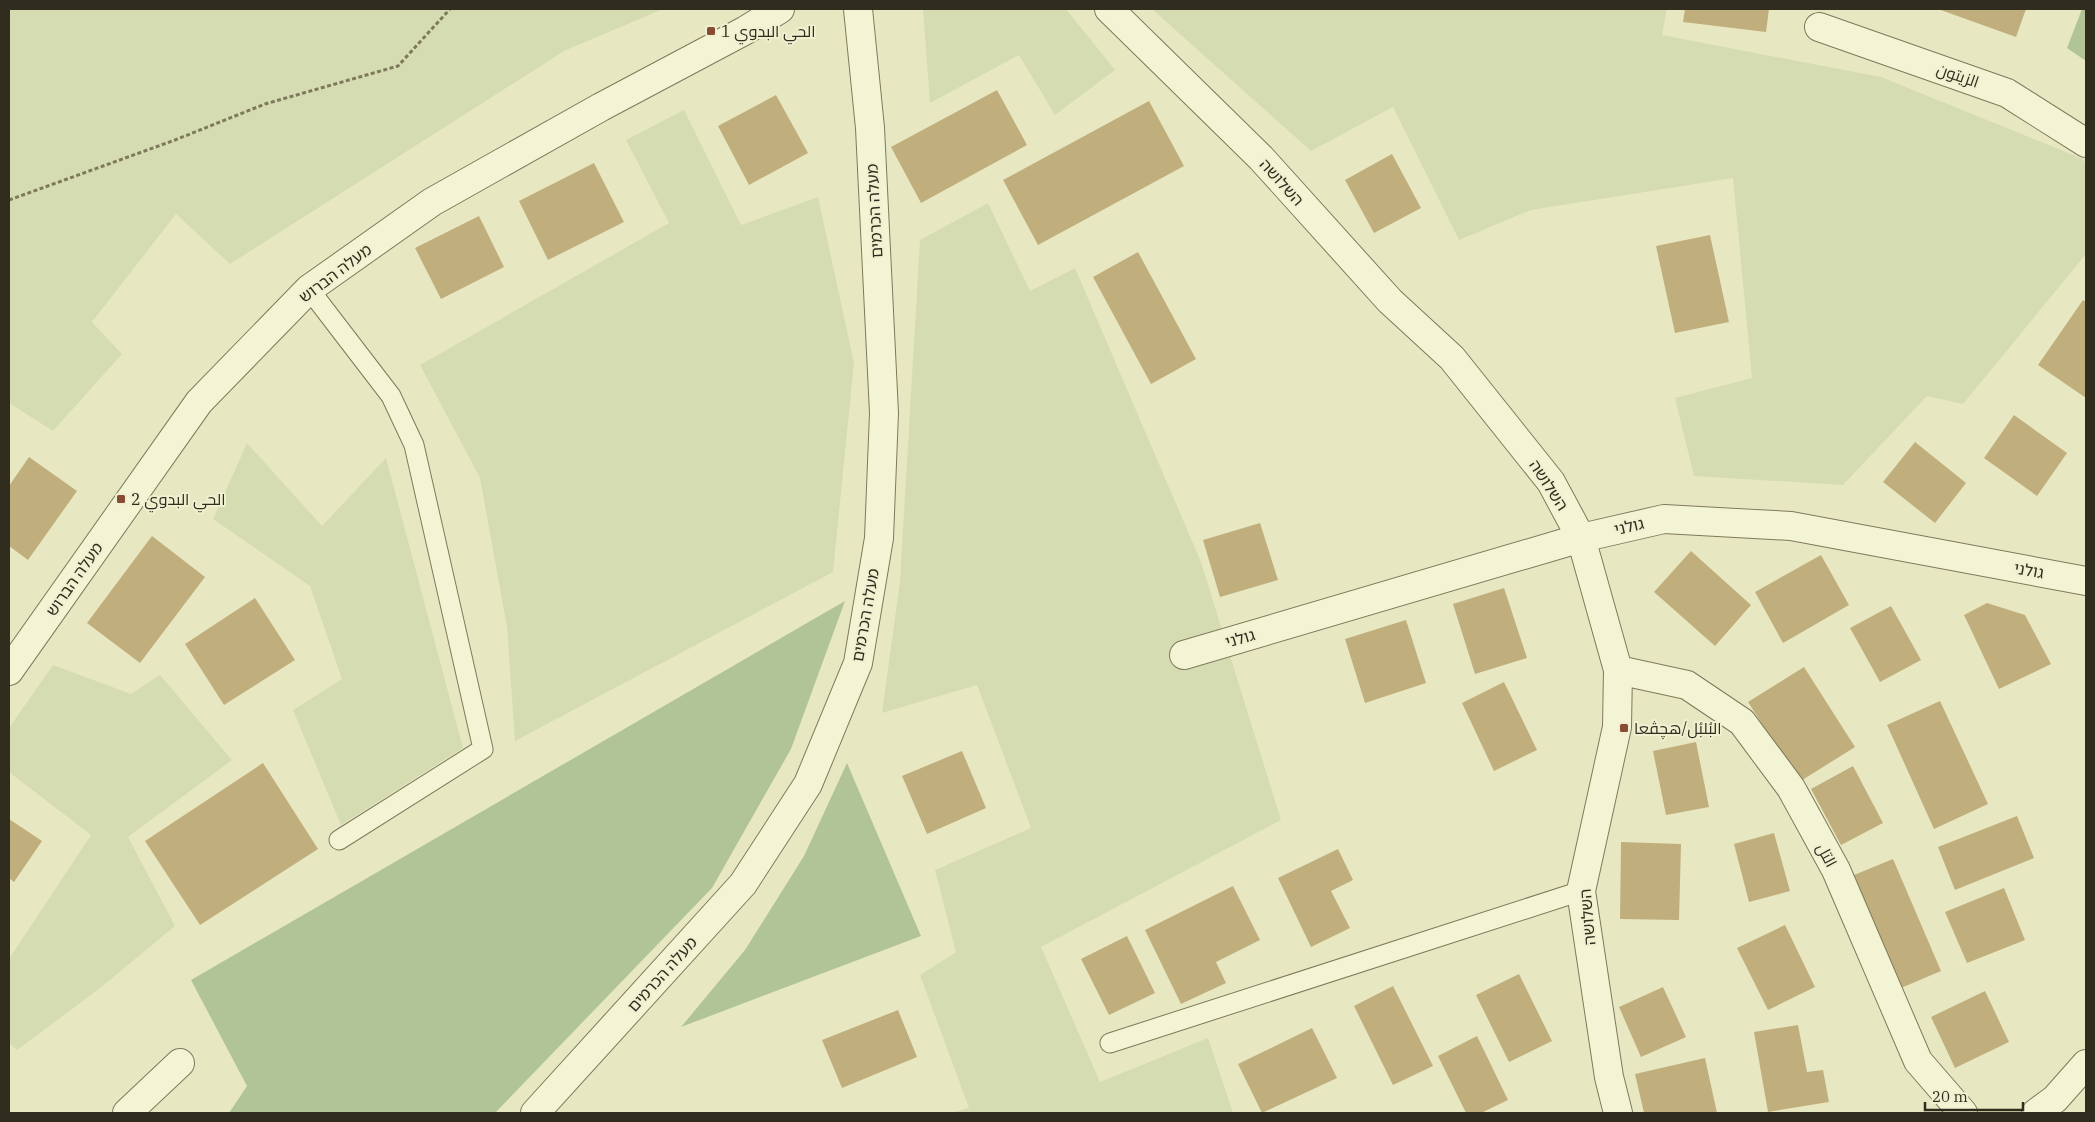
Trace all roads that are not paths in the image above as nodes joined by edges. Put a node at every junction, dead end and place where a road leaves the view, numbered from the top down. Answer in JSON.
{"nodes":[{"id":1,"x":780,"y":9,"type":"edge"},
{"id":2,"x":858,"y":9,"type":"edge"},
{"id":3,"x":1110,"y":9,"type":"edge"},
{"id":4,"x":1819,"y":27,"type":"dead end"},
{"id":5,"x":2086,"y":143,"type":"edge"},
{"id":6,"x":309,"y":289,"type":"junction"},
{"id":7,"x":1581,"y":538,"type":"junction"},
{"id":8,"x":2086,"y":581,"type":"edge"},
{"id":9,"x":1184,"y":655,"type":"dead end"},
{"id":10,"x":1618,"y":670,"type":"junction"},
{"id":11,"x":9,"y":671,"type":"edge"},
{"id":12,"x":339,"y":840,"type":"dead end"},
{"id":13,"x":1581,"y":892,"type":"junction"},
{"id":14,"x":1110,"y":1043,"type":"dead end"},
{"id":15,"x":180,"y":1063,"type":"dead end"},
{"id":16,"x":2086,"y":1064,"type":"edge"},
{"id":17,"x":127,"y":1113,"type":"edge"},
{"id":18,"x":535,"y":1113,"type":"edge"},
{"id":19,"x":1618,"y":1113,"type":"edge"},
{"id":20,"x":1963,"y":1113,"type":"edge"},
{"id":21,"x":2036,"y":1113,"type":"edge"}],
"edges":[{"from":1,"to":6,"type":"street","name":"מעלה הברוש"},
{"from":2,"to":18,"type":"street","name":"מעלה הכרמים"},
{"from":3,"to":7,"type":"street","name":"השלושה"},
{"from":4,"to":5,"type":"street","name":"الزيتون"},
{"from":6,"to":11,"type":"street","name":"מעלה הברוש"},
{"from":6,"to":12,"type":"lane"},
{"from":7,"to":8,"type":"street","name":"גולני"},
{"from":7,"to":9,"type":"street","name":"גולני"},
{"from":7,"to":10,"type":"street","name":"השלושה"},
{"from":10,"to":13,"type":"street","name":"השלושה"},
{"from":10,"to":20,"type":"street","name":"التل"},
{"from":13,"to":14,"type":"lane"},
{"from":13,"to":19,"type":"street","name":"השלושה"},
{"from":15,"to":17,"type":"street"},
{"from":16,"to":21,"type":"street"}]}
